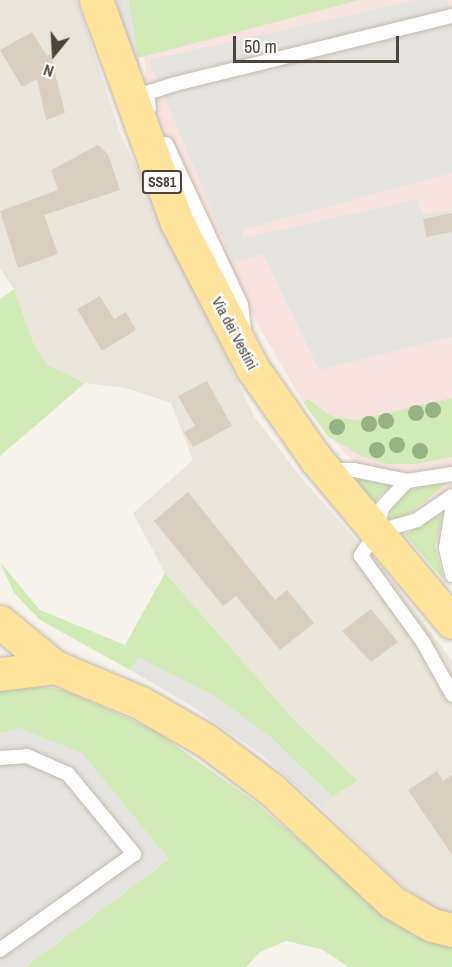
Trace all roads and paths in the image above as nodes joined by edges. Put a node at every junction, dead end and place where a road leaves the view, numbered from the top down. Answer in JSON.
{"nodes":[{"id":1,"x":96,"y":0,"type":"edge"},
{"id":2,"x":452,"y":16,"type":"edge"},
{"id":3,"x":246,"y":356,"type":"junction"},
{"id":4,"x":325,"y":470,"type":"junction"},
{"id":5,"x":452,"y":474,"type":"edge"},
{"id":6,"x":407,"y":481,"type":"junction"},
{"id":7,"x":452,"y":496,"type":"edge"},
{"id":8,"x":452,"y":510,"type":"edge"},
{"id":9,"x":376,"y":531,"type":"junction"},
{"id":10,"x":452,"y":575,"type":"edge"},
{"id":11,"x":0,"y":622,"type":"edge"},
{"id":12,"x":452,"y":622,"type":"edge"},
{"id":13,"x":55,"y":667,"type":"junction"},
{"id":14,"x":0,"y":674,"type":"edge"},
{"id":15,"x":452,"y":694,"type":"edge"},
{"id":16,"x":0,"y":758,"type":"edge"},
{"id":17,"x":452,"y":930,"type":"edge"},
{"id":18,"x":0,"y":951,"type":"edge"}],
"edges":[{"from":1,"to":3,"type":"main road","name":"Via dei Vestini","number":"SS81"},
{"from":2,"to":3,"type":"lane"},
{"from":3,"to":4,"type":"main road","name":"Via dei Vestini","number":"SS81"},
{"from":4,"to":6,"type":"lane"},
{"from":4,"to":9,"type":"main road","name":"Via dei Vestini","number":"SS81"},
{"from":5,"to":6,"type":"lane"},
{"from":6,"to":9,"type":"lane"},
{"from":7,"to":9,"type":"lane"},
{"from":8,"to":10,"type":"lane"},
{"from":9,"to":12,"type":"main road","name":"Via dei Vestini","number":"SS81"},
{"from":9,"to":15,"type":"lane"},
{"from":11,"to":13,"type":"main road"},
{"from":13,"to":14,"type":"main road"},
{"from":13,"to":17,"type":"main road"},
{"from":16,"to":18,"type":"lane"}]}
